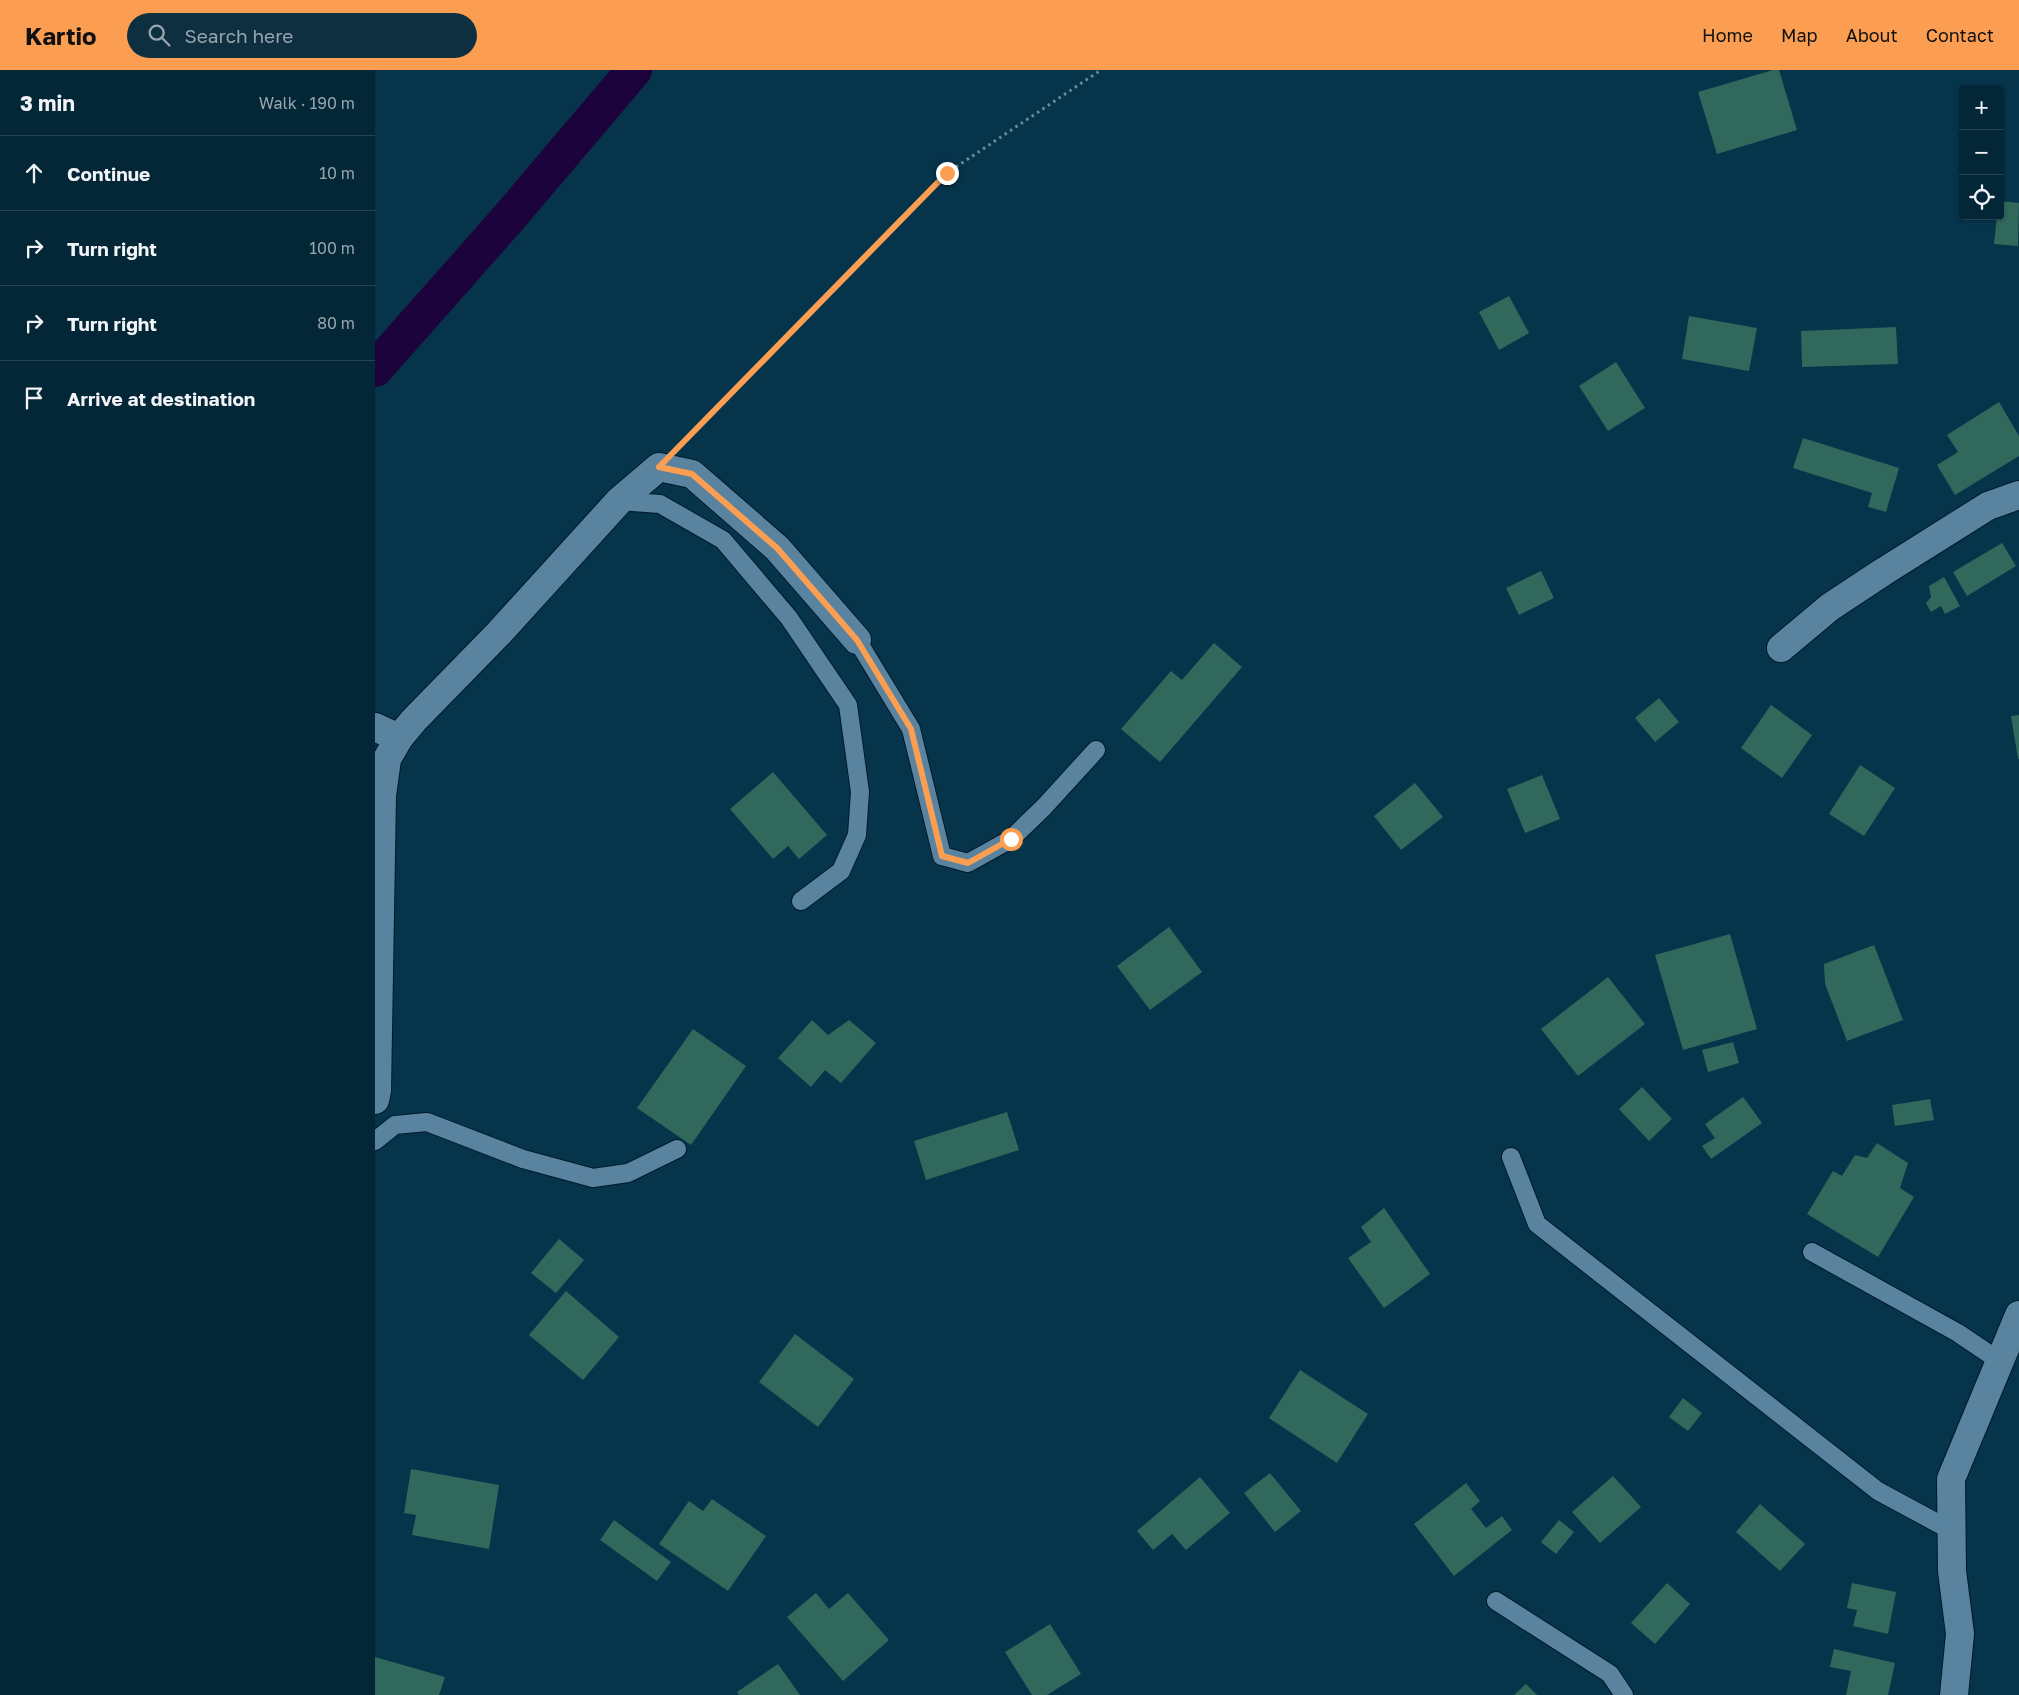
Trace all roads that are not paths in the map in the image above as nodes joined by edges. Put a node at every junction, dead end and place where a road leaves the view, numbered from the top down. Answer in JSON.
{"nodes":[{"id":1,"x":2019,"y":495,"type":"edge"},
{"id":2,"x":619,"y":502,"type":"junction"},
{"id":3,"x":857,"y":640,"type":"joint"},
{"id":4,"x":1781,"y":648,"type":"dead end"},
{"id":5,"x":375,"y":727,"type":"edge"},
{"id":6,"x":399,"y":738,"type":"junction"},
{"id":7,"x":1096,"y":750,"type":"dead end"},
{"id":8,"x":801,"y":901,"type":"dead end"},
{"id":9,"x":375,"y":1100,"type":"edge"},
{"id":10,"x":375,"y":1141,"type":"edge"},
{"id":11,"x":677,"y":1149,"type":"dead end"},
{"id":12,"x":1511,"y":1158,"type":"dead end"},
{"id":13,"x":1812,"y":1252,"type":"dead end"},
{"id":14,"x":2019,"y":1315,"type":"edge"},
{"id":15,"x":2001,"y":1362,"type":"junction"},
{"id":16,"x":1952,"y":1531,"type":"junction"},
{"id":17,"x":1496,"y":1601,"type":"dead end"},
{"id":18,"x":1624,"y":1695,"type":"edge"},
{"id":19,"x":1954,"y":1695,"type":"edge"}],
"edges":[{"from":1,"to":4,"type":"street"},
{"from":2,"to":3,"type":"street"},
{"from":2,"to":6,"type":"street"},
{"from":2,"to":8,"type":"lane"},
{"from":3,"to":7,"type":"lane"},
{"from":5,"to":6,"type":"street"},
{"from":6,"to":9,"type":"street"},
{"from":10,"to":11,"type":"lane"},
{"from":12,"to":16,"type":"lane"},
{"from":13,"to":15,"type":"lane"},
{"from":14,"to":15,"type":"street"},
{"from":15,"to":16,"type":"street"},
{"from":16,"to":19,"type":"street"},
{"from":17,"to":18,"type":"lane"}]}
